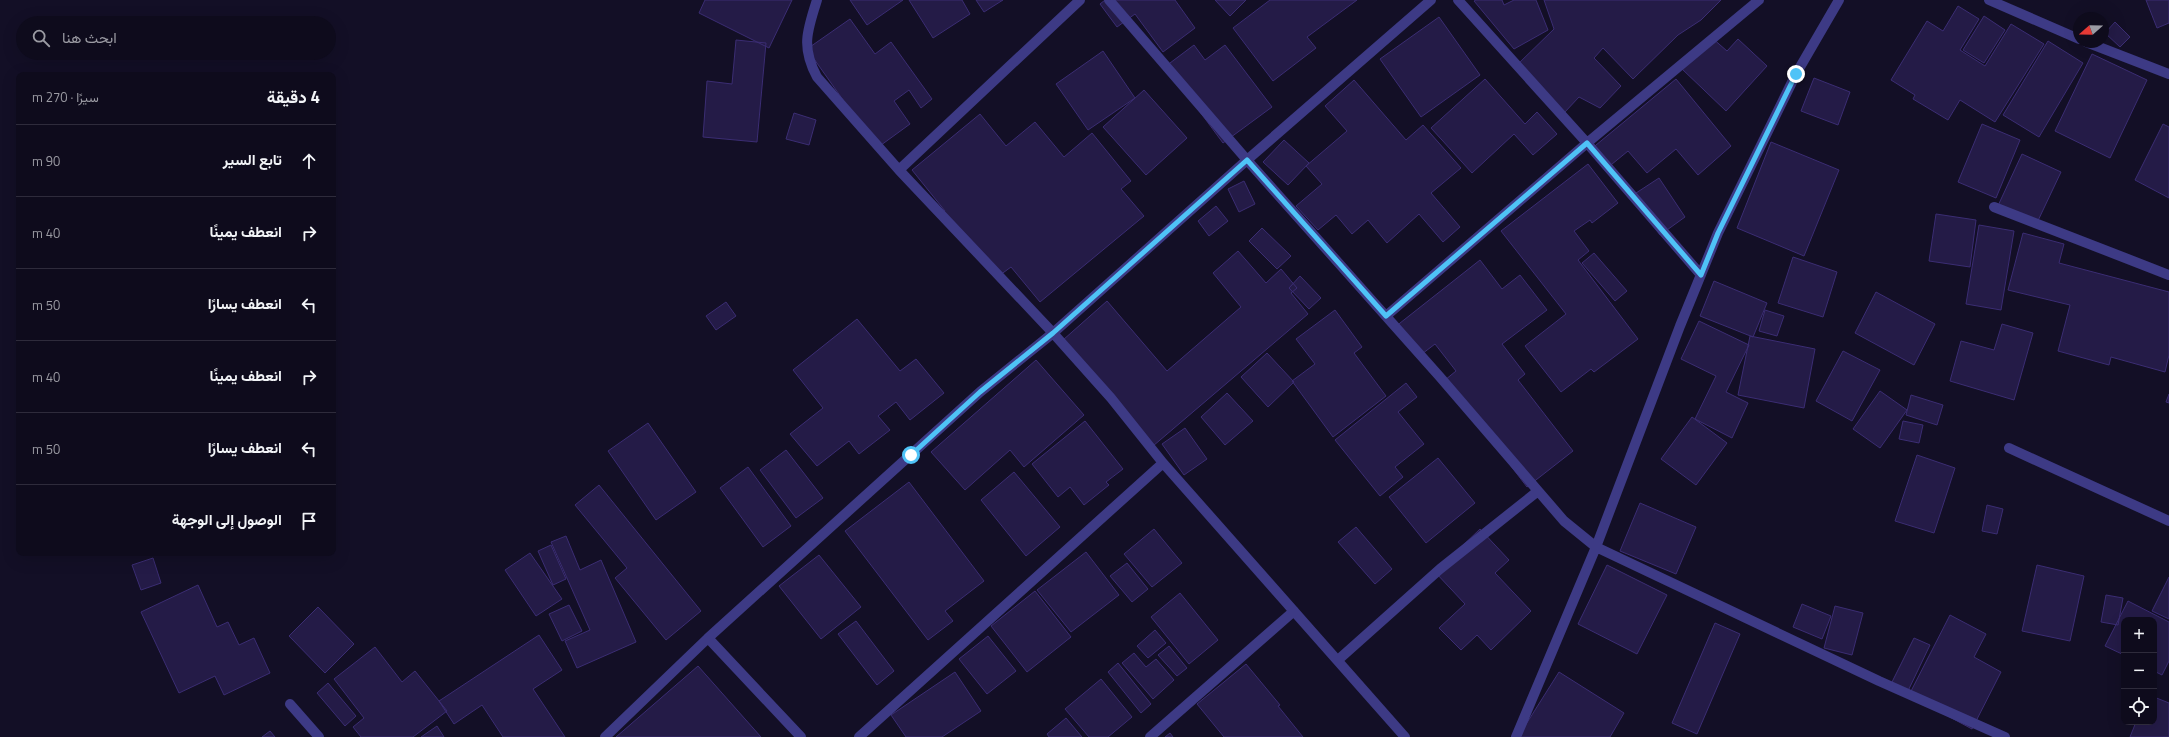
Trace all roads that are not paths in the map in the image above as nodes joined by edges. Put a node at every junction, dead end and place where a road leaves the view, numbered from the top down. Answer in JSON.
{"nodes":[{"id":1,"x":818,"y":0,"type":"edge"},
{"id":2,"x":1080,"y":0,"type":"edge"},
{"id":3,"x":1108,"y":0,"type":"edge"},
{"id":4,"x":1431,"y":0,"type":"edge"},
{"id":5,"x":1458,"y":0,"type":"edge"},
{"id":6,"x":1759,"y":0,"type":"edge"},
{"id":7,"x":1838,"y":0,"type":"edge"},
{"id":8,"x":1989,"y":0,"type":"edge"},
{"id":9,"x":2073,"y":36,"type":"edge"},
{"id":10,"x":2102,"y":48,"type":"edge"},
{"id":11,"x":2169,"y":74,"type":"edge"},
{"id":12,"x":1587,"y":143,"type":"junction"},
{"id":13,"x":1247,"y":160,"type":"junction"},
{"id":14,"x":899,"y":170,"type":"junction"},
{"id":15,"x":1994,"y":207,"type":"dead end"},
{"id":16,"x":1701,"y":275,"type":"junction"},
{"id":17,"x":2169,"y":275,"type":"edge"},
{"id":18,"x":1386,"y":316,"type":"junction"},
{"id":19,"x":1053,"y":333,"type":"junction"},
{"id":20,"x":2008,"y":448,"type":"dead end"},
{"id":21,"x":1163,"y":463,"type":"junction"},
{"id":22,"x":1538,"y":491,"type":"junction"},
{"id":23,"x":2169,"y":521,"type":"edge"},
{"id":24,"x":1596,"y":547,"type":"junction"},
{"id":25,"x":1294,"y":611,"type":"junction"},
{"id":26,"x":708,"y":638,"type":"junction"},
{"id":27,"x":1338,"y":660,"type":"junction"},
{"id":28,"x":290,"y":704,"type":"dead end"},
{"id":29,"x":319,"y":737,"type":"edge"},
{"id":30,"x":607,"y":737,"type":"edge"},
{"id":31,"x":801,"y":737,"type":"edge"},
{"id":32,"x":859,"y":737,"type":"edge"},
{"id":33,"x":1150,"y":737,"type":"edge"},
{"id":34,"x":1405,"y":737,"type":"edge"},
{"id":35,"x":1516,"y":737,"type":"edge"},
{"id":36,"x":2005,"y":737,"type":"edge"}],
"edges":[{"from":1,"to":14,"type":"street"},
{"from":2,"to":14,"type":"street"},
{"from":3,"to":13,"type":"street"},
{"from":4,"to":13,"type":"street"},
{"from":5,"to":12,"type":"street"},
{"from":6,"to":12,"type":"street"},
{"from":7,"to":16,"type":"street"},
{"from":8,"to":9,"type":"street"},
{"from":10,"to":11,"type":"street"},
{"from":12,"to":16,"type":"street"},
{"from":12,"to":18,"type":"street"},
{"from":13,"to":18,"type":"street"},
{"from":13,"to":19,"type":"street"},
{"from":14,"to":19,"type":"street"},
{"from":15,"to":17,"type":"street"},
{"from":16,"to":24,"type":"street"},
{"from":18,"to":22,"type":"street"},
{"from":19,"to":21,"type":"street"},
{"from":19,"to":26,"type":"street"},
{"from":20,"to":23,"type":"street"},
{"from":21,"to":25,"type":"street"},
{"from":21,"to":32,"type":"street"},
{"from":22,"to":24,"type":"street"},
{"from":22,"to":27,"type":"street"},
{"from":24,"to":35,"type":"street"},
{"from":24,"to":36,"type":"street"},
{"from":25,"to":27,"type":"street"},
{"from":25,"to":33,"type":"street"},
{"from":26,"to":30,"type":"street"},
{"from":26,"to":31,"type":"street"},
{"from":27,"to":34,"type":"street"},
{"from":28,"to":29,"type":"street"}]}
